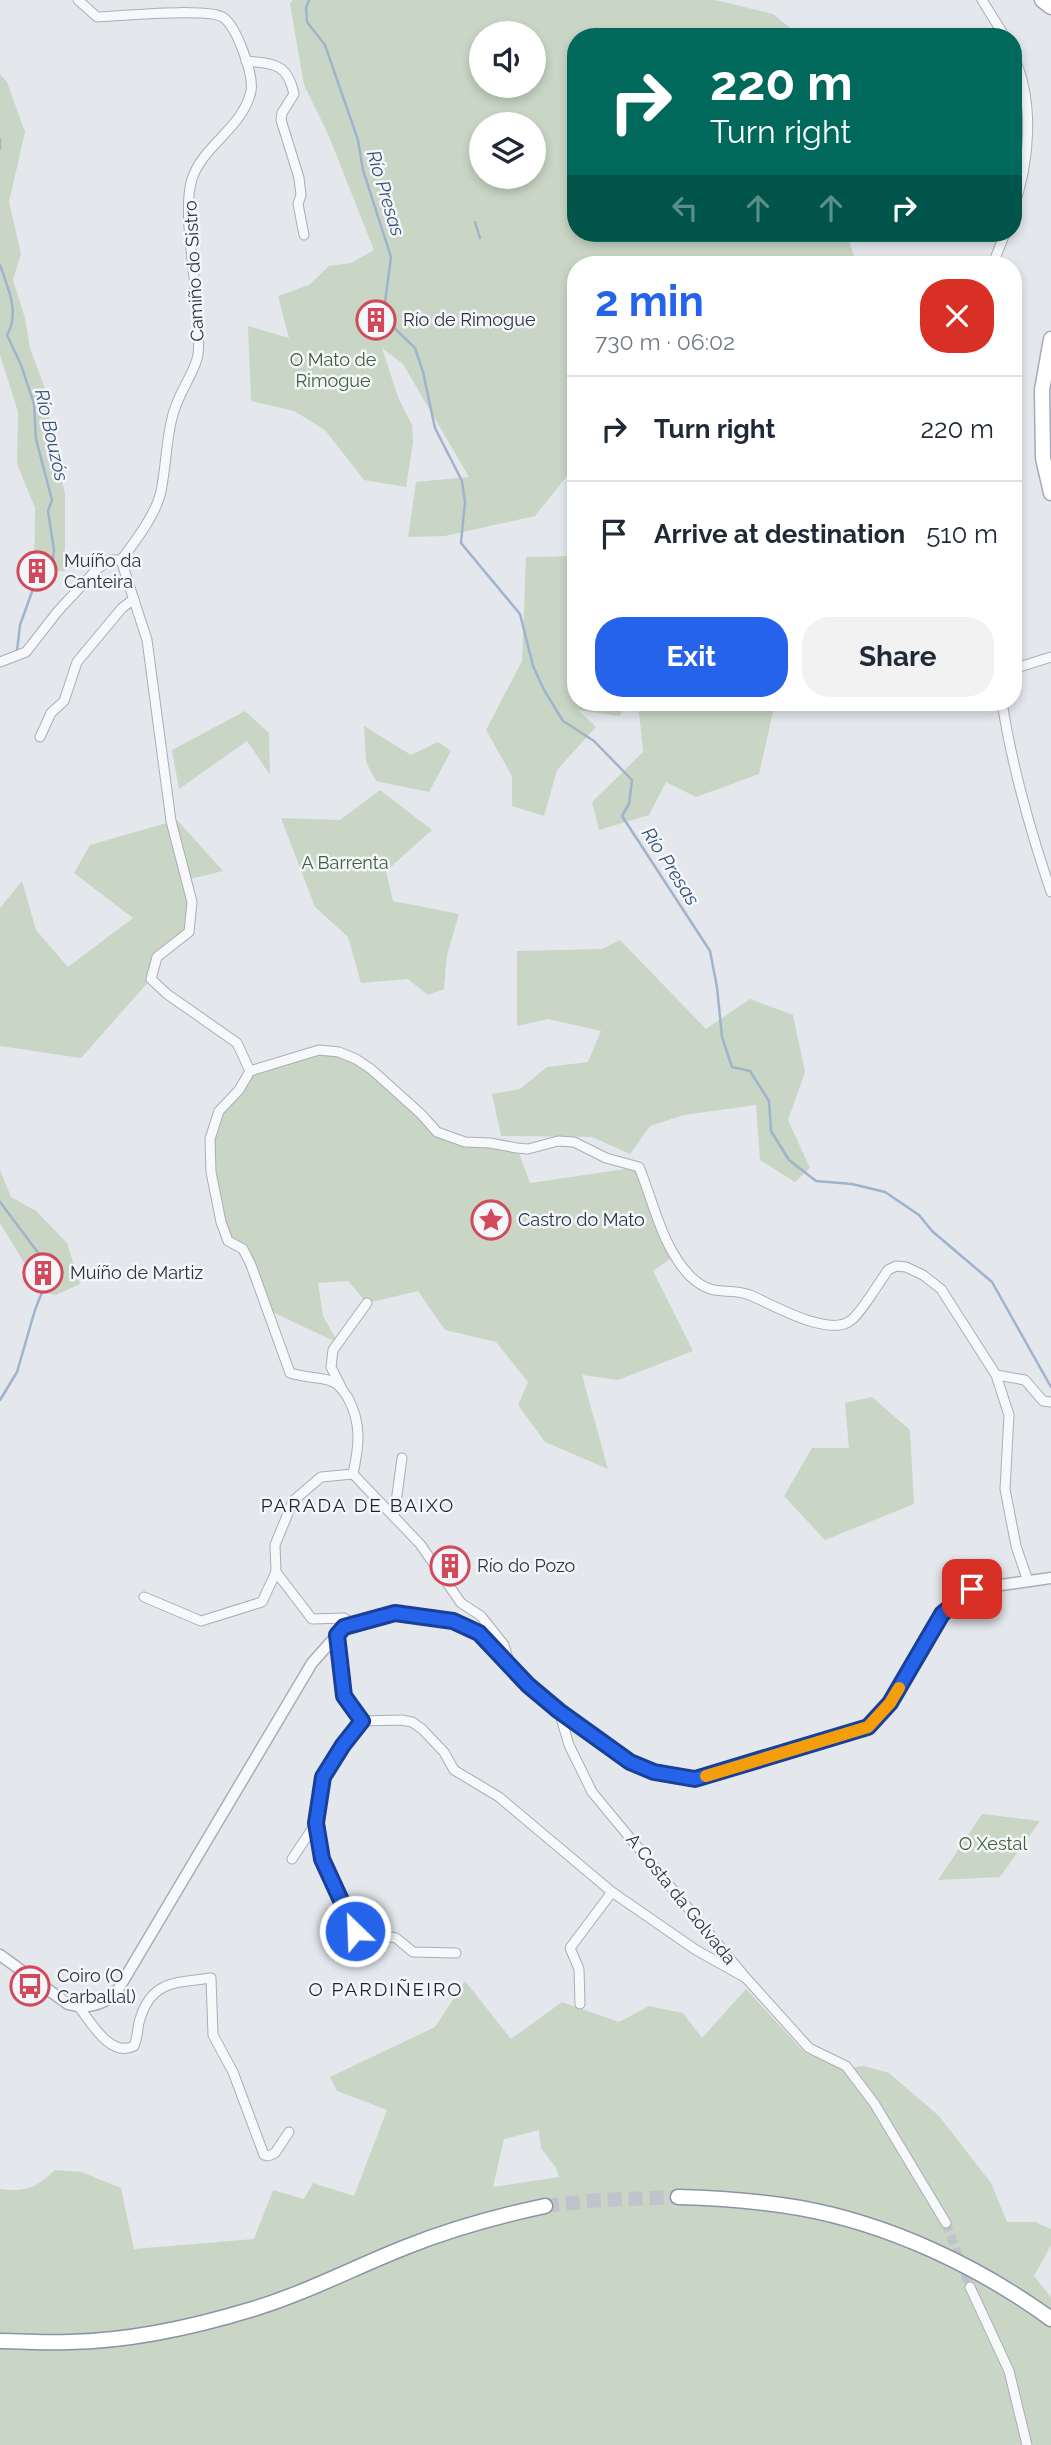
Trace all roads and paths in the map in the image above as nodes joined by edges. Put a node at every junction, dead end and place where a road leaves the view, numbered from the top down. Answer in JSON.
{"nodes":[{"id":1,"x":78,"y":0,"type":"edge"},
{"id":2,"x":982,"y":0,"type":"edge"},
{"id":3,"x":1042,"y":0,"type":"edge"},
{"id":4,"x":1051,"y":7,"type":"edge"},
{"id":5,"x":999,"y":28,"type":"edge"},
{"id":6,"x":246,"y":61,"type":"junction"},
{"id":7,"x":1022,"y":75,"type":"edge"},
{"id":8,"x":1022,"y":184,"type":"edge"},
{"id":9,"x":304,"y":235,"type":"dead end"},
{"id":10,"x":1051,"y":339,"type":"edge"},
{"id":11,"x":1051,"y":493,"type":"edge"},
{"id":12,"x":121,"y":560,"type":"junction"},
{"id":13,"x":134,"y":599,"type":"junction"},
{"id":14,"x":1051,"y":657,"type":"edge"},
{"id":15,"x":0,"y":662,"type":"edge"},
{"id":16,"x":1022,"y":666,"type":"edge"},
{"id":17,"x":1003,"y":711,"type":"edge"},
{"id":18,"x":40,"y":737,"type":"dead end"},
{"id":19,"x":1051,"y":892,"type":"edge"},
{"id":20,"x":250,"y":1070,"type":"junction"},
{"id":21,"x":367,"y":1303,"type":"dead end"},
{"id":22,"x":996,"y":1375,"type":"junction"},
{"id":23,"x":342,"y":1388,"type":"junction"},
{"id":24,"x":1051,"y":1402,"type":"edge"},
{"id":25,"x":402,"y":1458,"type":"dead end"},
{"id":26,"x":353,"y":1474,"type":"junction"},
{"id":27,"x":394,"y":1517,"type":"junction"},
{"id":28,"x":276,"y":1572,"type":"junction"},
{"id":29,"x":1051,"y":1578,"type":"edge"},
{"id":30,"x":1028,"y":1581,"type":"junction"},
{"id":31,"x":144,"y":1597,"type":"dead end"},
{"id":32,"x":353,"y":1624,"type":"junction"},
{"id":33,"x":337,"y":1635,"type":"junction"},
{"id":34,"x":510,"y":1665,"type":"junction"},
{"id":35,"x":559,"y":1711,"type":"junction"},
{"id":36,"x":362,"y":1721,"type":"junction"},
{"id":37,"x":316,"y":1823,"type":"junction"},
{"id":38,"x":292,"y":1859,"type":"dead end"},
{"id":39,"x":612,"y":1892,"type":"junction"},
{"id":40,"x":456,"y":1953,"type":"dead end"},
{"id":41,"x":0,"y":1955,"type":"edge"},
{"id":42,"x":746,"y":1978,"type":"junction"},
{"id":43,"x":580,"y":2004,"type":"dead end"},
{"id":44,"x":79,"y":2007,"type":"junction"},
{"id":45,"x":289,"y":2132,"type":"dead end"},
{"id":46,"x":678,"y":2197,"type":"tunnel mouth"},
{"id":47,"x":545,"y":2206,"type":"tunnel mouth"},
{"id":48,"x":946,"y":2223,"type":"tunnel mouth"},
{"id":49,"x":970,"y":2287,"type":"tunnel mouth"},
{"id":50,"x":1051,"y":2319,"type":"edge"},
{"id":51,"x":0,"y":2341,"type":"edge"},
{"id":52,"x":1027,"y":2445,"type":"edge"}],
"edges":[{"from":1,"to":6,"type":"street","name":"Camiño do Sistro"},
{"from":2,"to":5,"type":"street"},
{"from":3,"to":4,"type":"main road"},
{"from":6,"to":9,"type":"street"},
{"from":6,"to":12,"type":"street","name":"Camiño do Sistro"},
{"from":7,"to":8,"type":"street"},
{"from":10,"to":11,"type":"main road"},
{"from":12,"to":13,"type":"street"},
{"from":12,"to":15,"type":"street"},
{"from":13,"to":18,"type":"street"},
{"from":13,"to":20,"type":"street"},
{"from":14,"to":16,"type":"street"},
{"from":17,"to":19,"type":"street"},
{"from":20,"to":22,"type":"street"},
{"from":20,"to":23,"type":"street"},
{"from":21,"to":23,"type":"street"},
{"from":22,"to":24,"type":"street"},
{"from":22,"to":30,"type":"street"},
{"from":23,"to":26,"type":"street"},
{"from":25,"to":27,"type":"street"},
{"from":26,"to":27,"type":"street"},
{"from":26,"to":28,"type":"street"},
{"from":27,"to":34,"type":"street"},
{"from":28,"to":31,"type":"street"},
{"from":28,"to":32,"type":"street"},
{"from":29,"to":30,"type":"street"},
{"from":30,"to":35,"type":"street"},
{"from":32,"to":33,"type":"street"},
{"from":32,"to":34,"type":"street"},
{"from":33,"to":36,"type":"street"},
{"from":33,"to":44,"type":"street"},
{"from":34,"to":35,"type":"street"},
{"from":35,"to":42,"type":"street","name":"A Costa da Golvada"},
{"from":36,"to":37,"type":"street"},
{"from":36,"to":39,"type":"street"},
{"from":37,"to":38,"type":"street"},
{"from":37,"to":40,"type":"street"},
{"from":39,"to":42,"type":"street"},
{"from":39,"to":43,"type":"street"},
{"from":41,"to":44,"type":"street"},
{"from":42,"to":48,"type":"street","name":"A Costa da Golvada"},
{"from":44,"to":45,"type":"street"},
{"from":46,"to":50,"type":"main road"},
{"from":47,"to":51,"type":"main road"},
{"from":49,"to":52,"type":"street"}]}
